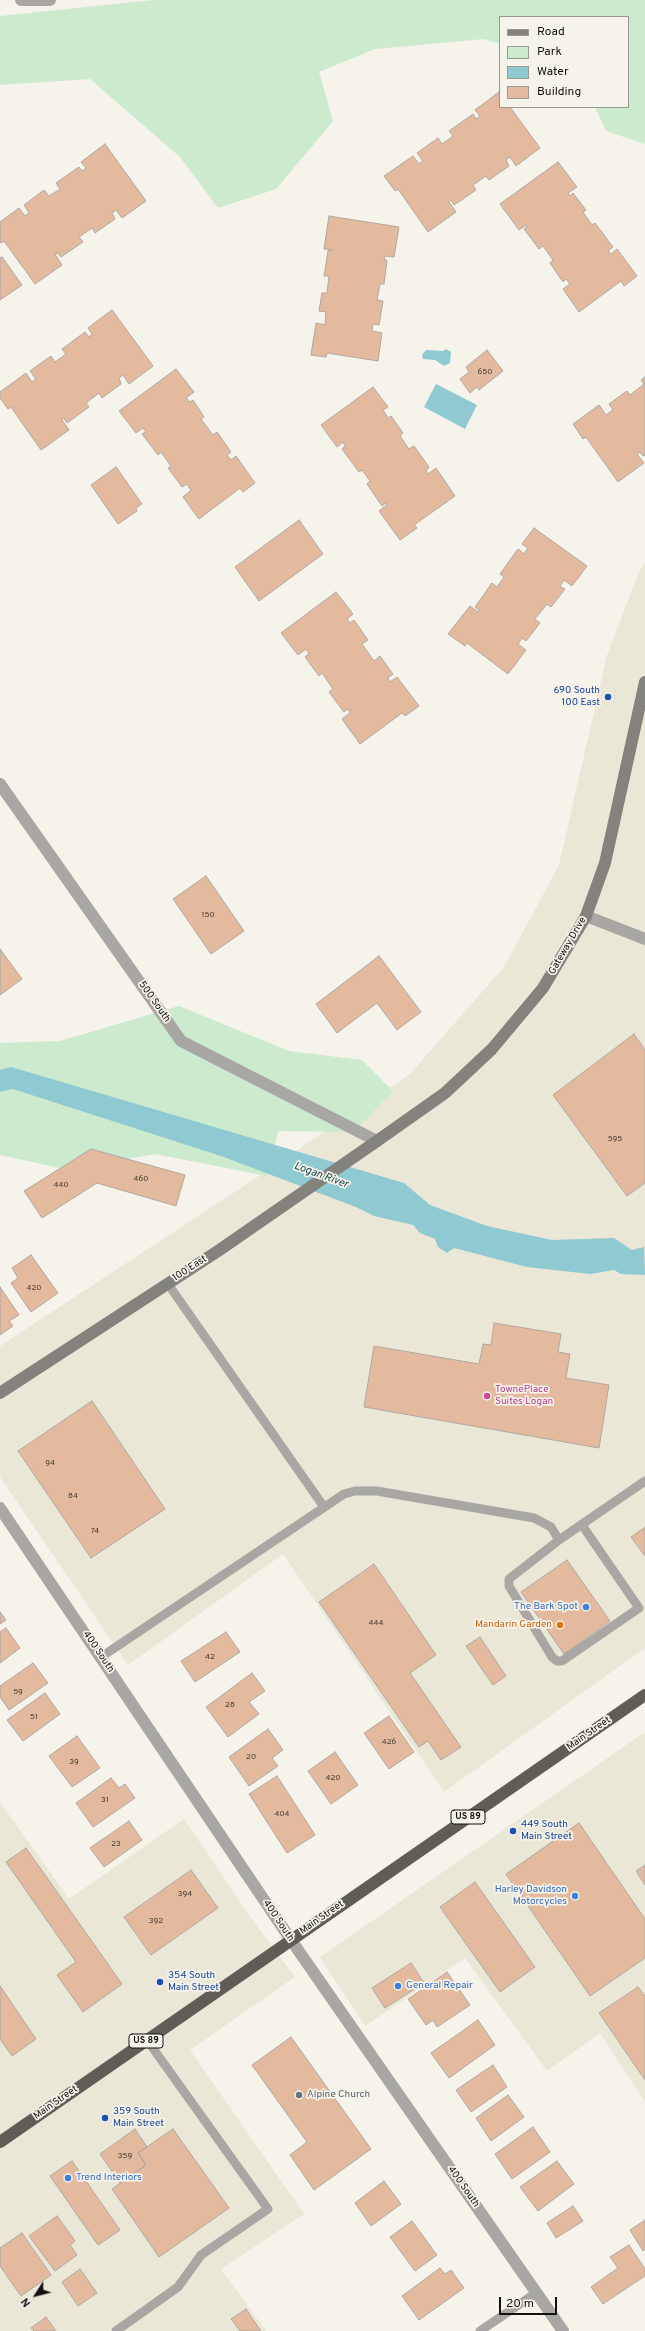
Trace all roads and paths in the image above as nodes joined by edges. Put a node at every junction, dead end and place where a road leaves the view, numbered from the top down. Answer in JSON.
{"nodes":[{"id":1,"x":21,"y":0,"type":"edge"},
{"id":2,"x":50,"y":0,"type":"edge"},
{"id":3,"x":645,"y":682,"type":"edge"},
{"id":4,"x":0,"y":784,"type":"edge"},
{"id":5,"x":586,"y":916,"type":"junction"},
{"id":6,"x":645,"y":939,"type":"edge"},
{"id":7,"x":377,"y":1141,"type":"junction"},
{"id":8,"x":168,"y":1284,"type":"junction"},
{"id":9,"x":0,"y":1393,"type":"edge"},
{"id":10,"x":645,"y":1481,"type":"edge"},
{"id":11,"x":324,"y":1507,"type":"junction"},
{"id":12,"x":0,"y":1508,"type":"edge"},
{"id":13,"x":582,"y":1526,"type":"junction"},
{"id":14,"x":559,"y":1540,"type":"junction"},
{"id":15,"x":101,"y":1657,"type":"junction"},
{"id":16,"x":645,"y":1695,"type":"edge"},
{"id":17,"x":291,"y":1940,"type":"junction"},
{"id":18,"x":147,"y":2040,"type":"junction"},
{"id":19,"x":0,"y":2142,"type":"edge"},
{"id":20,"x":536,"y":2293,"type":"junction"},
{"id":21,"x":116,"y":2331,"type":"edge"},
{"id":22,"x":480,"y":2331,"type":"edge"},
{"id":23,"x":563,"y":2331,"type":"edge"}],
"edges":[{"from":1,"to":2,"type":"street"},
{"from":3,"to":5,"type":"main road","name":"Gateway Drive"},
{"from":4,"to":7,"type":"street","name":"500 South"},
{"from":5,"to":6,"type":"street"},
{"from":5,"to":7,"type":"main road","name":"Gateway Drive"},
{"from":7,"to":8,"type":"main road","name":"100 East"},
{"from":8,"to":9,"type":"main road","name":"100 East"},
{"from":8,"to":11,"type":"lane"},
{"from":10,"to":13,"type":"lane"},
{"from":11,"to":14,"type":"lane"},
{"from":11,"to":15,"type":"lane"},
{"from":12,"to":15,"type":"street","name":"400 South"},
{"from":13,"to":14,"type":"lane"},
{"from":13,"to":14,"type":"lane"},
{"from":15,"to":17,"type":"street","name":"400 South"},
{"from":16,"to":17,"type":"highway","name":"Main Street","number":"US 89"},
{"from":17,"to":18,"type":"highway","name":"Main Street","number":"US 89"},
{"from":17,"to":20,"type":"street","name":"400 South"},
{"from":18,"to":19,"type":"highway","name":"Main Street","number":"US 89"},
{"from":18,"to":21,"type":"lane"},
{"from":20,"to":22,"type":"lane"},
{"from":20,"to":23,"type":"street","name":"400 South"}]}
